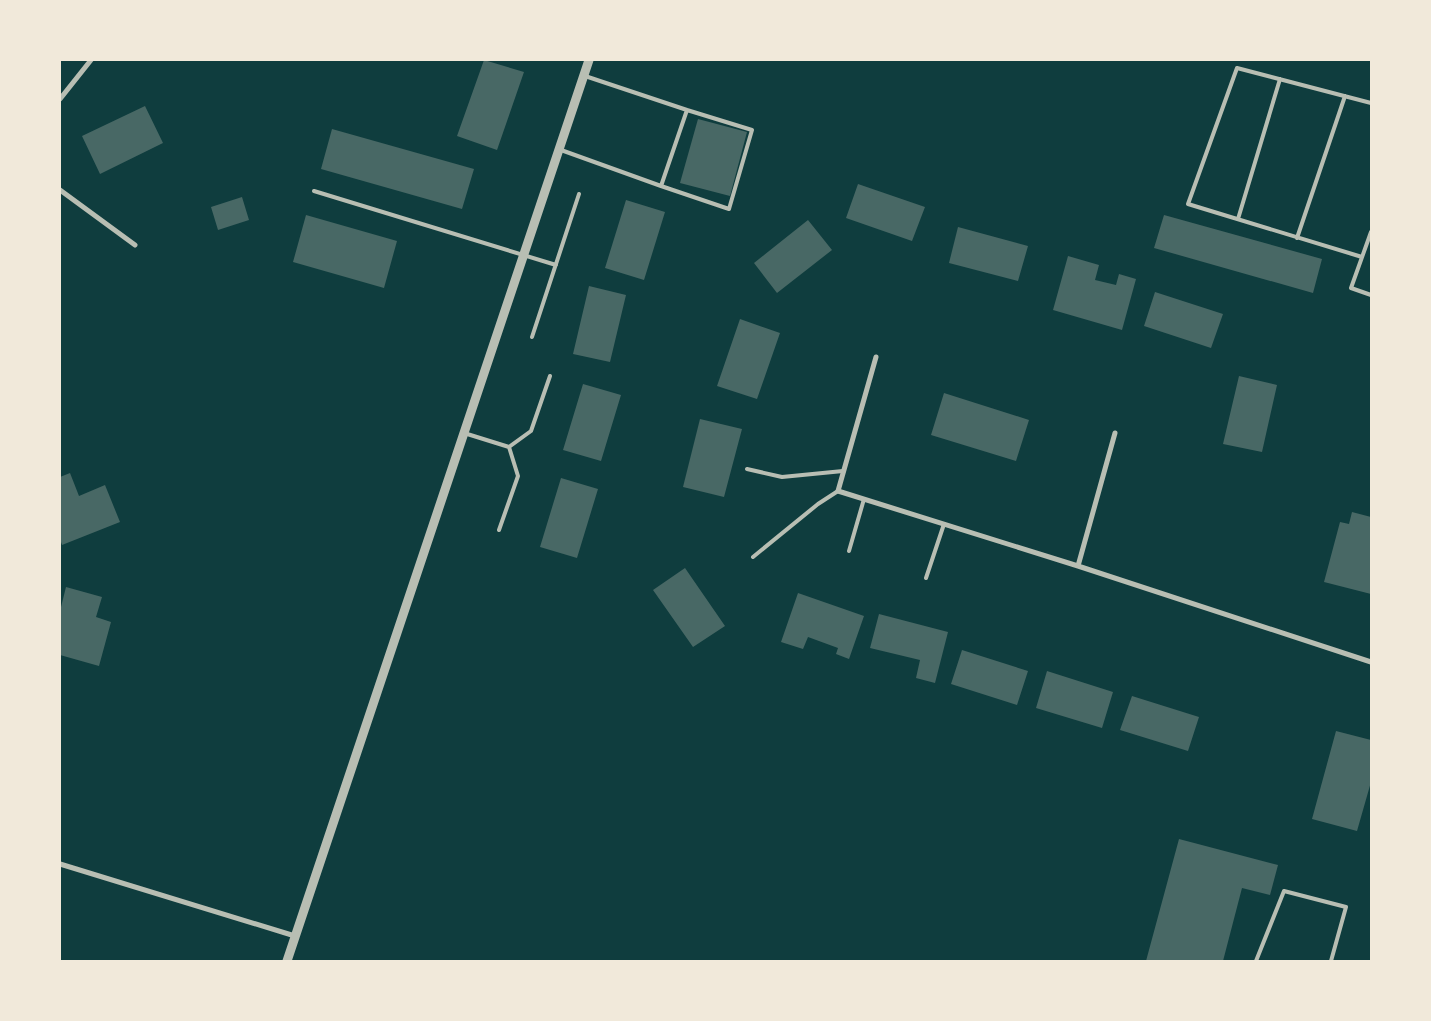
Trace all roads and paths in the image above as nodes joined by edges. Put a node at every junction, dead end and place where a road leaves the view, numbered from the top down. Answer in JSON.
{"nodes":[{"id":1,"x":92,"y":60,"type":"edge"},
{"id":2,"x":589,"y":60,"type":"edge"},
{"id":3,"x":584,"y":75,"type":"junction"},
{"id":4,"x":1280,"y":79,"type":"junction"},
{"id":5,"x":1346,"y":96,"type":"junction"},
{"id":6,"x":60,"y":99,"type":"edge"},
{"id":7,"x":1371,"y":103,"type":"edge"},
{"id":8,"x":687,"y":110,"type":"junction"},
{"id":9,"x":558,"y":149,"type":"junction"},
{"id":10,"x":661,"y":186,"type":"junction"},
{"id":11,"x":60,"y":190,"type":"edge"},
{"id":12,"x":314,"y":191,"type":"dead end"},
{"id":13,"x":579,"y":194,"type":"dead end"},
{"id":14,"x":1238,"y":219,"type":"junction"},
{"id":15,"x":1371,"y":232,"type":"edge"},
{"id":16,"x":1297,"y":238,"type":"junction"},
{"id":17,"x":135,"y":245,"type":"dead end"},
{"id":18,"x":524,"y":254,"type":"junction"},
{"id":19,"x":1362,"y":257,"type":"junction"},
{"id":20,"x":556,"y":265,"type":"junction"},
{"id":21,"x":1371,"y":295,"type":"edge"},
{"id":22,"x":532,"y":337,"type":"dead end"},
{"id":23,"x":876,"y":357,"type":"dead end"},
{"id":24,"x":550,"y":376,"type":"dead end"},
{"id":25,"x":1115,"y":432,"type":"dead end"},
{"id":26,"x":464,"y":433,"type":"junction"},
{"id":27,"x":509,"y":448,"type":"junction"},
{"id":28,"x":747,"y":469,"type":"dead end"},
{"id":29,"x":843,"y":471,"type":"junction"},
{"id":30,"x":838,"y":491,"type":"junction"},
{"id":31,"x":864,"y":499,"type":"junction"},
{"id":32,"x":944,"y":524,"type":"junction"},
{"id":33,"x":499,"y":530,"type":"dead end"},
{"id":34,"x":849,"y":551,"type":"dead end"},
{"id":35,"x":753,"y":557,"type":"dead end"},
{"id":36,"x":1078,"y":566,"type":"junction"},
{"id":37,"x":926,"y":578,"type":"dead end"},
{"id":38,"x":1371,"y":662,"type":"edge"},
{"id":39,"x":60,"y":864,"type":"edge"},
{"id":40,"x":295,"y":936,"type":"junction"},
{"id":41,"x":287,"y":961,"type":"edge"},
{"id":42,"x":1256,"y":961,"type":"edge"},
{"id":43,"x":1331,"y":961,"type":"edge"}],
"edges":[{"from":1,"to":6,"type":"street"},
{"from":2,"to":3,"type":"street"},
{"from":3,"to":8,"type":"lane"},
{"from":3,"to":9,"type":"street"},
{"from":4,"to":5,"type":"lane"},
{"from":4,"to":14,"type":"lane"},
{"from":4,"to":14,"type":"lane"},
{"from":5,"to":7,"type":"lane"},
{"from":5,"to":16,"type":"lane"},
{"from":8,"to":10,"type":"lane"},
{"from":8,"to":10,"type":"lane"},
{"from":9,"to":10,"type":"lane"},
{"from":9,"to":18,"type":"street"},
{"from":11,"to":17,"type":"street"},
{"from":12,"to":18,"type":"lane"},
{"from":13,"to":20,"type":"lane"},
{"from":14,"to":16,"type":"lane"},
{"from":15,"to":19,"type":"lane"},
{"from":16,"to":19,"type":"lane"},
{"from":18,"to":20,"type":"lane"},
{"from":18,"to":26,"type":"street"},
{"from":19,"to":21,"type":"lane"},
{"from":20,"to":22,"type":"lane"},
{"from":23,"to":29,"type":"street"},
{"from":24,"to":27,"type":"lane"},
{"from":25,"to":36,"type":"street"},
{"from":26,"to":27,"type":"lane"},
{"from":26,"to":40,"type":"street"},
{"from":27,"to":33,"type":"lane"},
{"from":28,"to":29,"type":"lane"},
{"from":29,"to":30,"type":"street"},
{"from":30,"to":31,"type":"street"},
{"from":30,"to":35,"type":"lane"},
{"from":31,"to":32,"type":"street"},
{"from":31,"to":34,"type":"lane"},
{"from":32,"to":36,"type":"street"},
{"from":32,"to":37,"type":"lane"},
{"from":36,"to":38,"type":"street"},
{"from":39,"to":40,"type":"street"},
{"from":40,"to":41,"type":"street"},
{"from":42,"to":43,"type":"lane"}]}
